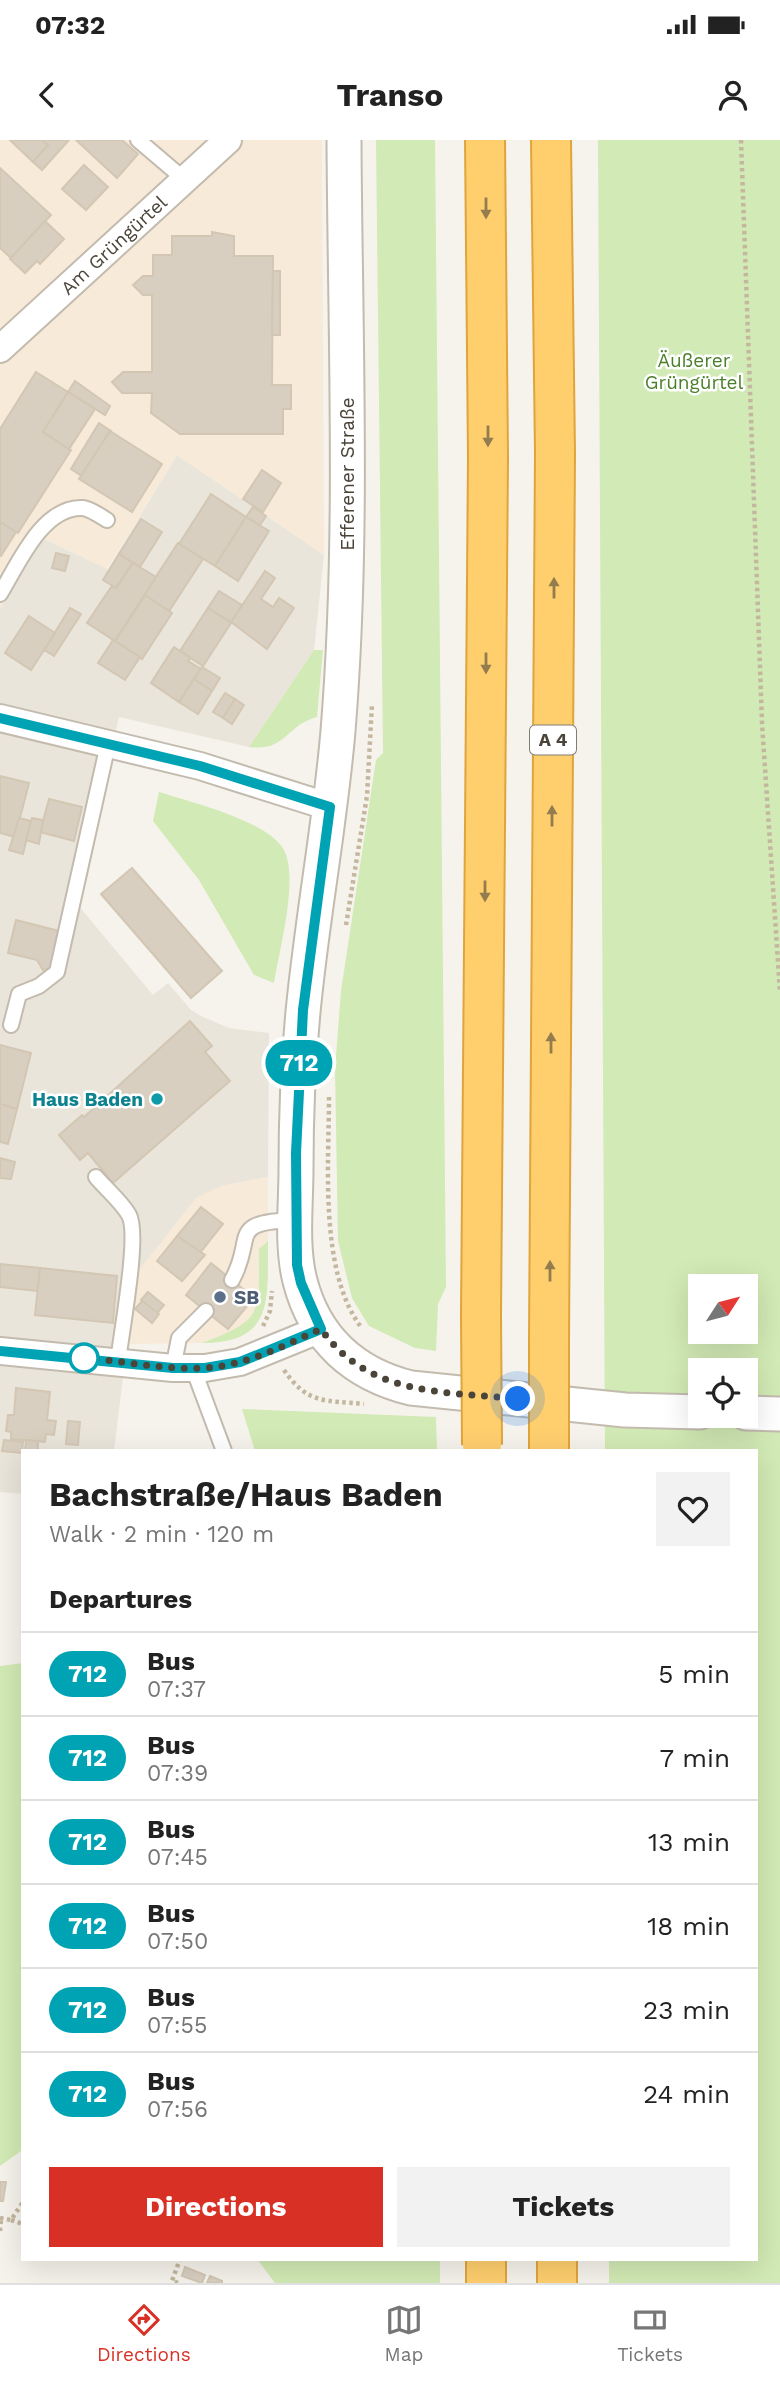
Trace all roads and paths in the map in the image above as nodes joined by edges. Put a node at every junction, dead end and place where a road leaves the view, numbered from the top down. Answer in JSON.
{"nodes":[{"id":1,"x":138,"y":140,"type":"edge"},
{"id":2,"x":228,"y":140,"type":"edge"},
{"id":3,"x":344,"y":140,"type":"edge"},
{"id":4,"x":485,"y":140,"type":"edge"},
{"id":5,"x":551,"y":140,"type":"edge"},
{"id":6,"x":741,"y":140,"type":"edge"},
{"id":7,"x":185,"y":180,"type":"junction"},
{"id":8,"x":0,"y":349,"type":"edge"},
{"id":9,"x":107,"y":520,"type":"dead end"},
{"id":10,"x":0,"y":594,"type":"edge"},
{"id":11,"x":0,"y":718,"type":"edge"},
{"id":12,"x":108,"y":744,"type":"junction"},
{"id":13,"x":330,"y":807,"type":"junction"},
{"id":14,"x":780,"y":992,"type":"edge"},
{"id":15,"x":11,"y":1025,"type":"dead end"},
{"id":16,"x":96,"y":1177,"type":"dead end"},
{"id":17,"x":295,"y":1220,"type":"junction"},
{"id":18,"x":338,"y":1274,"type":"dead end"},
{"id":19,"x":232,"y":1280,"type":"dead end"},
{"id":20,"x":301,"y":1283,"type":"junction"},
{"id":21,"x":206,"y":1311,"type":"dead end"},
{"id":22,"x":362,"y":1328,"type":"dead end"},
{"id":23,"x":321,"y":1329,"type":"junction"},
{"id":24,"x":0,"y":1351,"type":"edge"},
{"id":25,"x":272,"y":1351,"type":"junction"},
{"id":26,"x":118,"y":1362,"type":"junction"},
{"id":27,"x":183,"y":1368,"type":"junction"},
{"id":28,"x":369,"y":1404,"type":"dead end"},
{"id":29,"x":688,"y":1412,"type":"edge"},
{"id":30,"x":758,"y":1413,"type":"edge"},
{"id":31,"x":780,"y":1414,"type":"edge"},
{"id":32,"x":482,"y":1448,"type":"edge"},
{"id":33,"x":223,"y":1449,"type":"edge"},
{"id":34,"x":549,"y":1449,"type":"edge"},
{"id":35,"x":21,"y":2205,"type":"edge"},
{"id":36,"x":1,"y":2218,"type":"edge"},
{"id":37,"x":10,"y":2220,"type":"junction"},
{"id":38,"x":21,"y":2223,"type":"edge"},
{"id":39,"x":0,"y":2231,"type":"edge"},
{"id":40,"x":179,"y":2261,"type":"edge"},
{"id":41,"x":486,"y":2261,"type":"edge"},
{"id":42,"x":557,"y":2261,"type":"edge"},
{"id":43,"x":178,"y":2283,"type":"edge"},
{"id":44,"x":486,"y":2283,"type":"edge"},
{"id":45,"x":557,"y":2283,"type":"edge"}],
"edges":[{"from":1,"to":7,"type":"lane"},
{"from":2,"to":7,"type":"street","name":"Am Grüngürtel"},
{"from":3,"to":13,"type":"street","name":"Efferener Straße"},
{"from":4,"to":32,"type":"highway","one_way":true,"bridge":true},
{"from":34,"to":5,"type":"highway","number":"A 4","one_way":true,"bridge":true},
{"from":6,"to":14,"type":"path"},
{"from":7,"to":8,"type":"street","name":"Am Grüngürtel"},
{"from":9,"to":10,"type":"lane"},
{"from":11,"to":12,"type":"street"},
{"from":12,"to":13,"type":"street"},
{"from":12,"to":15,"type":"lane"},
{"from":13,"to":17,"type":"street","name":"Efferener Straße"},
{"from":16,"to":26,"type":"lane"},
{"from":17,"to":19,"type":"lane"},
{"from":17,"to":20,"type":"street","name":"Efferener Straße"},
{"from":18,"to":22,"type":"path"},
{"from":20,"to":23,"type":"street","name":"Efferener Straße"},
{"from":20,"to":25,"type":"path"},
{"from":21,"to":27,"type":"lane"},
{"from":23,"to":25,"type":"street"},
{"from":23,"to":29,"type":"street","name":"Efferener Straße"},
{"from":24,"to":26,"type":"street"},
{"from":25,"to":27,"type":"street"},
{"from":25,"to":28,"type":"path"},
{"from":26,"to":27,"type":"street"},
{"from":27,"to":33,"type":"lane"},
{"from":30,"to":31,"type":"street"},
{"from":35,"to":37,"type":"path"},
{"from":36,"to":37,"type":"path"},
{"from":36,"to":39,"type":"path"},
{"from":37,"to":38,"type":"path"},
{"from":40,"to":43,"type":"path"},
{"from":41,"to":44,"type":"highway"},
{"from":42,"to":45,"type":"highway"}]}
